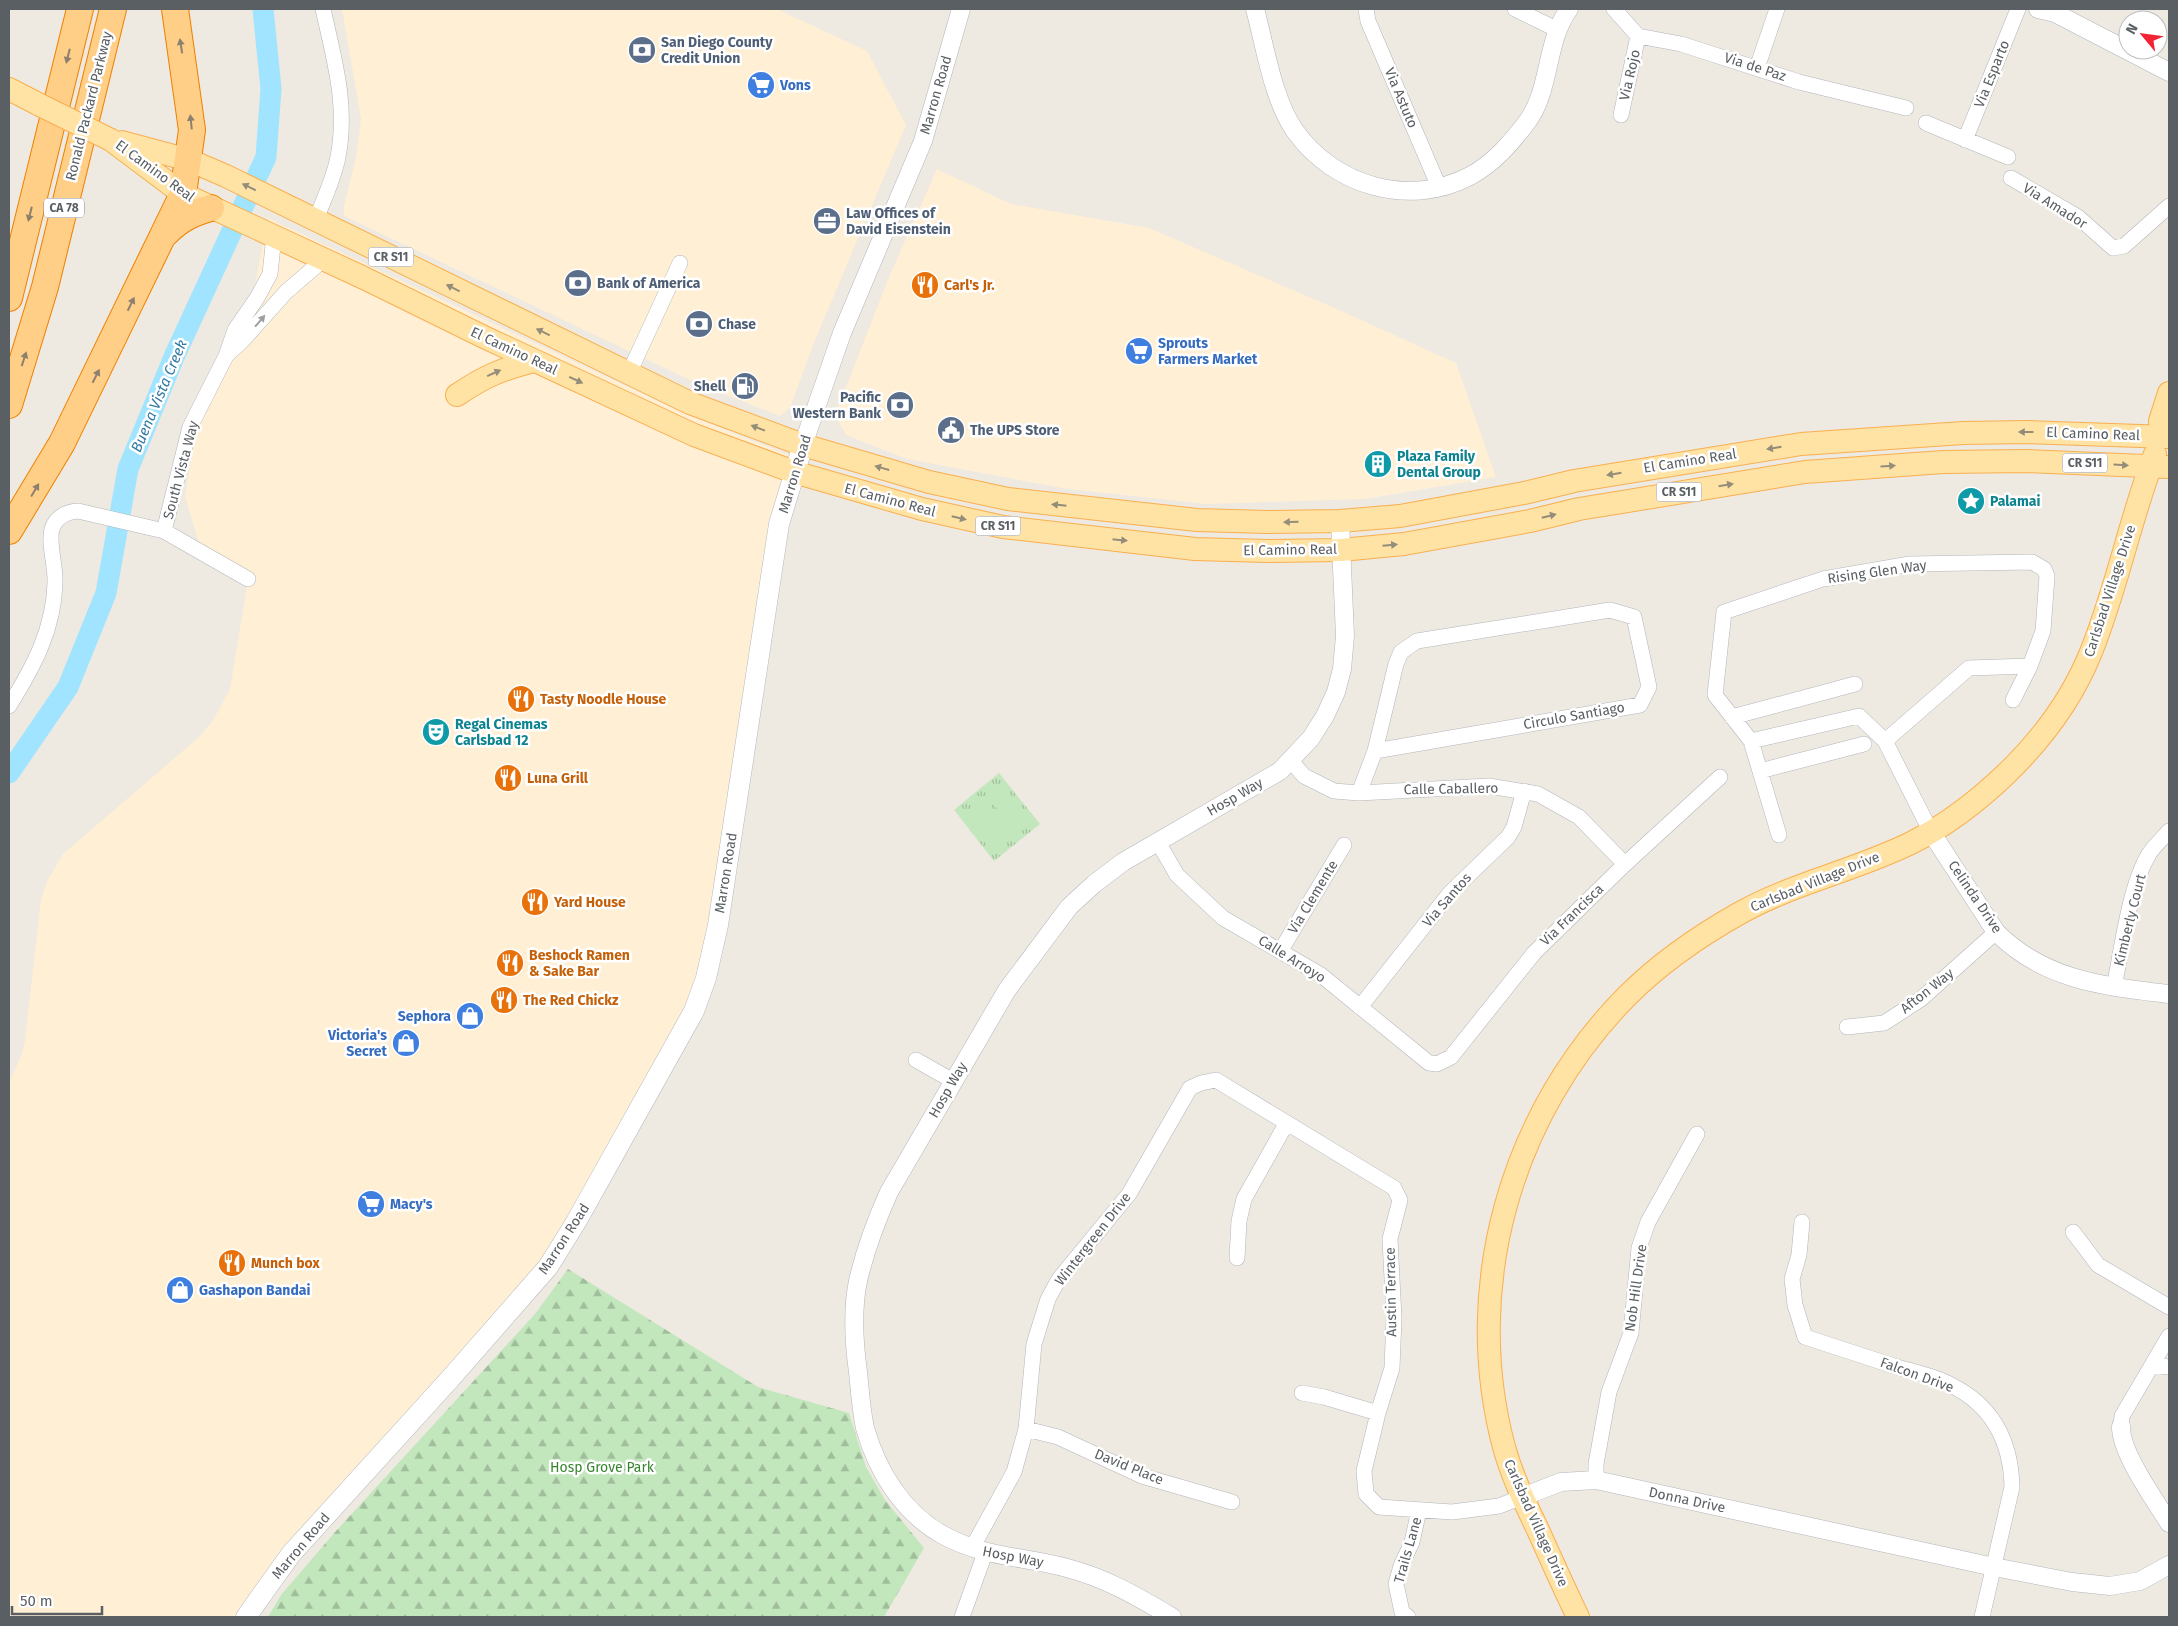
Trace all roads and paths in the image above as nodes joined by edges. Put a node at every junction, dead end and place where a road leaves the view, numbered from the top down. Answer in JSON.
{"nodes":[{"id":1,"x":80,"y":9,"type":"edge"},
{"id":2,"x":113,"y":9,"type":"edge"},
{"id":3,"x":175,"y":9,"type":"edge"},
{"id":4,"x":323,"y":9,"type":"edge"},
{"id":5,"x":961,"y":9,"type":"edge"},
{"id":6,"x":1256,"y":9,"type":"edge"},
{"id":7,"x":1366,"y":9,"type":"edge"},
{"id":8,"x":1515,"y":9,"type":"edge"},
{"id":9,"x":1569,"y":9,"type":"edge"},
{"id":10,"x":1614,"y":9,"type":"edge"},
{"id":11,"x":1777,"y":9,"type":"edge"},
{"id":12,"x":2018,"y":9,"type":"edge"},
{"id":13,"x":2044,"y":10,"type":"edge"},
{"id":14,"x":1558,"y":30,"type":"junction"},
{"id":15,"x":1638,"y":36,"type":"junction"},
{"id":16,"x":1757,"y":68,"type":"junction"},
{"id":17,"x":2169,"y":72,"type":"edge"},
{"id":18,"x":16,"y":93,"type":"edge"},
{"id":19,"x":1906,"y":108,"type":"dead end"},
{"id":20,"x":1621,"y":115,"type":"dead end"},
{"id":21,"x":1926,"y":123,"type":"dead end"},
{"id":22,"x":112,"y":140,"type":"junction"},
{"id":23,"x":1965,"y":140,"type":"junction"},
{"id":24,"x":2008,"y":157,"type":"dead end"},
{"id":25,"x":189,"y":160,"type":"junction"},
{"id":26,"x":2011,"y":178,"type":"dead end"},
{"id":27,"x":1439,"y":187,"type":"junction"},
{"id":28,"x":183,"y":194,"type":"junction"},
{"id":29,"x":2169,"y":206,"type":"edge"},
{"id":30,"x":211,"y":208,"type":"junction"},
{"id":31,"x":316,"y":219,"type":"junction"},
{"id":32,"x":265,"y":232,"type":"junction"},
{"id":33,"x":164,"y":235,"type":"junction"},
{"id":34,"x":324,"y":259,"type":"junction"},
{"id":35,"x":680,"y":262,"type":"dead end"},
{"id":36,"x":9,"y":298,"type":"edge"},
{"id":37,"x":226,"y":356,"type":"junction"},
{"id":38,"x":534,"y":361,"type":"junction"},
{"id":39,"x":629,"y":373,"type":"junction"},
{"id":40,"x":2169,"y":393,"type":"edge"},
{"id":41,"x":457,"y":395,"type":"dead end"},
{"id":42,"x":9,"y":405,"type":"edge"},
{"id":43,"x":2167,"y":434,"type":"edge"},
{"id":44,"x":803,"y":445,"type":"junction"},
{"id":45,"x":2160,"y":467,"type":"edge"},
{"id":46,"x":794,"y":472,"type":"junction"},
{"id":47,"x":1340,"y":521,"type":"junction"},
{"id":48,"x":9,"y":531,"type":"edge"},
{"id":49,"x":164,"y":532,"type":"junction"},
{"id":50,"x":1341,"y":550,"type":"junction"},
{"id":51,"x":248,"y":579,"type":"dead end"},
{"id":52,"x":2030,"y":666,"type":"junction"},
{"id":53,"x":1855,"y":684,"type":"dead end"},
{"id":54,"x":2013,"y":700,"type":"dead end"},
{"id":55,"x":9,"y":706,"type":"edge"},
{"id":56,"x":1732,"y":717,"type":"junction"},
{"id":57,"x":1752,"y":741,"type":"junction"},
{"id":58,"x":1885,"y":741,"type":"junction"},
{"id":59,"x":1864,"y":744,"type":"dead end"},
{"id":60,"x":1375,"y":751,"type":"junction"},
{"id":61,"x":1291,"y":761,"type":"junction"},
{"id":62,"x":1760,"y":770,"type":"junction"},
{"id":63,"x":1720,"y":777,"type":"dead end"},
{"id":64,"x":1524,"y":790,"type":"junction"},
{"id":65,"x":1359,"y":793,"type":"junction"},
{"id":66,"x":2169,"y":831,"type":"edge"},
{"id":67,"x":1931,"y":832,"type":"junction"},
{"id":68,"x":1779,"y":835,"type":"dead end"},
{"id":69,"x":1158,"y":842,"type":"junction"},
{"id":70,"x":1344,"y":845,"type":"dead end"},
{"id":71,"x":1623,"y":866,"type":"junction"},
{"id":72,"x":1996,"y":932,"type":"junction"},
{"id":73,"x":1281,"y":950,"type":"junction"},
{"id":74,"x":2114,"y":987,"type":"junction"},
{"id":75,"x":2169,"y":994,"type":"edge"},
{"id":76,"x":1360,"y":1007,"type":"junction"},
{"id":77,"x":1847,"y":1027,"type":"dead end"},
{"id":78,"x":916,"y":1060,"type":"dead end"},
{"id":79,"x":1437,"y":1064,"type":"joint"},
{"id":80,"x":953,"y":1081,"type":"junction"},
{"id":81,"x":1286,"y":1124,"type":"junction"},
{"id":82,"x":1697,"y":1134,"type":"dead end"},
{"id":83,"x":1328,"y":1149,"type":"joint"},
{"id":84,"x":1802,"y":1222,"type":"dead end"},
{"id":85,"x":2073,"y":1232,"type":"dead end"},
{"id":86,"x":1237,"y":1258,"type":"dead end"},
{"id":87,"x":2169,"y":1307,"type":"edge"},
{"id":88,"x":2169,"y":1336,"type":"edge"},
{"id":89,"x":2152,"y":1366,"type":"junction"},
{"id":90,"x":2169,"y":1367,"type":"edge"},
{"id":91,"x":1302,"y":1393,"type":"dead end"},
{"id":92,"x":1378,"y":1413,"type":"junction"},
{"id":93,"x":2121,"y":1426,"type":"joint"},
{"id":94,"x":1026,"y":1429,"type":"junction"},
{"id":95,"x":1596,"y":1480,"type":"junction"},
{"id":96,"x":1522,"y":1497,"type":"junction"},
{"id":97,"x":1232,"y":1502,"type":"dead end"},
{"id":98,"x":1420,"y":1510,"type":"junction"},
{"id":99,"x":2169,"y":1523,"type":"edge"},
{"id":100,"x":978,"y":1550,"type":"junction"},
{"id":101,"x":2169,"y":1565,"type":"edge"},
{"id":102,"x":1994,"y":1567,"type":"junction"},
{"id":103,"x":246,"y":1617,"type":"edge"},
{"id":104,"x":962,"y":1617,"type":"edge"},
{"id":105,"x":1172,"y":1617,"type":"edge"},
{"id":106,"x":1408,"y":1617,"type":"edge"},
{"id":107,"x":1578,"y":1617,"type":"edge"},
{"id":108,"x":1982,"y":1617,"type":"edge"}],
"edges":[{"from":1,"to":36,"type":"highway","number":"CA 78","one_way":true},
{"from":42,"to":2,"type":"highway","name":"Ronald Packard Parkway","number":"CA 78","one_way":true},
{"from":25,"to":3,"type":"highway","one_way":true},
{"from":4,"to":31,"type":"street"},
{"from":5,"to":44,"type":"street","name":"Marron Road"},
{"from":6,"to":27,"type":"street"},
{"from":7,"to":27,"type":"street","name":"Via Astuto"},
{"from":8,"to":14,"type":"street"},
{"from":9,"to":14,"type":"street"},
{"from":10,"to":15,"type":"street"},
{"from":11,"to":16,"type":"street"},
{"from":12,"to":23,"type":"street","name":"Via Esparto"},
{"from":13,"to":17,"type":"street"},
{"from":14,"to":27,"type":"street"},
{"from":15,"to":16,"type":"street","name":"Via de Paz"},
{"from":15,"to":20,"type":"street","name":"Via Rojo"},
{"from":16,"to":19,"type":"street","name":"Via de Paz"},
{"from":18,"to":22,"type":"main road","number":"CR S11","bridge":true},
{"from":21,"to":23,"type":"street"},
{"from":22,"to":25,"type":"main road","name":"El Camino Real","number":"CR S11"},
{"from":22,"to":28,"type":"main road","name":"El Camino Real","number":"CR S11"},
{"from":23,"to":24,"type":"street"},
{"from":25,"to":28,"type":"highway"},
{"from":31,"to":25,"type":"main road","name":"El Camino Real","number":"CR S11","one_way":true},
{"from":26,"to":29,"type":"street","name":"Via Amador"},
{"from":28,"to":30,"type":"main road","name":"El Camino Real","number":"CR S11"},
{"from":28,"to":33,"type":"highway"},
{"from":30,"to":32,"type":"main road","name":"El Camino Real","number":"CR S11"},
{"from":30,"to":33,"type":"highway"},
{"from":39,"to":31,"type":"main road","name":"El Camino Real","number":"CR S11","one_way":true},
{"from":32,"to":34,"type":"main road","name":"El Camino Real","number":"CR S11"},
{"from":32,"to":37,"type":"street","name":"South Vista Way"},
{"from":48,"to":33,"type":"highway","one_way":true},
{"from":37,"to":34,"type":"street","name":"South Vista Way","one_way":true},
{"from":34,"to":38,"type":"main road","name":"El Camino Real","number":"CR S11"},
{"from":35,"to":39,"type":"street"},
{"from":37,"to":49,"type":"street","name":"South Vista Way"},
{"from":41,"to":38,"type":"main road","one_way":true},
{"from":38,"to":46,"type":"main road","name":"El Camino Real","number":"CR S11","one_way":true},
{"from":44,"to":39,"type":"main road","name":"El Camino Real","number":"CR S11","one_way":true},
{"from":40,"to":43,"type":"main road","name":"Carlsbad Village Drive"},
{"from":43,"to":45,"type":"main road","name":"Carlsbad Village Drive"},
{"from":43,"to":47,"type":"main road","name":"El Camino Real","number":"CR S11","one_way":true},
{"from":44,"to":46,"type":"main road","name":"Marron Road"},
{"from":47,"to":44,"type":"main road","name":"El Camino Real","number":"CR S11","one_way":true},
{"from":50,"to":45,"type":"main road","name":"El Camino Real","number":"CR S11","one_way":true},
{"from":45,"to":67,"type":"main road","name":"Carlsbad Village Drive"},
{"from":46,"to":50,"type":"main road","name":"El Camino Real","number":"CR S11","one_way":true},
{"from":46,"to":103,"type":"main road","name":"Marron Road"},
{"from":47,"to":50,"type":"street","name":"Hosp Way"},
{"from":49,"to":51,"type":"street","name":"South Vista Way"},
{"from":49,"to":55,"type":"street","name":"South Vista Way"},
{"from":50,"to":61,"type":"street","name":"Hosp Way"},
{"from":52,"to":54,"type":"street","name":"Rising Glen Way"},
{"from":52,"to":56,"type":"street","name":"Rising Glen Way"},
{"from":52,"to":58,"type":"street"},
{"from":53,"to":56,"type":"street"},
{"from":56,"to":57,"type":"street","name":"Rising Glen Way"},
{"from":57,"to":58,"type":"street"},
{"from":57,"to":62,"type":"street","name":"Rising Glen Way"},
{"from":58,"to":67,"type":"street"},
{"from":59,"to":62,"type":"street"},
{"from":60,"to":60,"type":"street","name":"Circulo Santiago"},
{"from":60,"to":65,"type":"street"},
{"from":61,"to":65,"type":"street","name":"Calle Caballero"},
{"from":61,"to":69,"type":"street","name":"Hosp Way"},
{"from":62,"to":68,"type":"street","name":"Rising Glen Way"},
{"from":63,"to":71,"type":"street","name":"Via Francisca"},
{"from":64,"to":65,"type":"street","name":"Calle Caballero"},
{"from":64,"to":71,"type":"street","name":"Calle Caballero"},
{"from":64,"to":76,"type":"street","name":"Via Santos"},
{"from":66,"to":74,"type":"street","name":"Kimberly Court"},
{"from":67,"to":72,"type":"street","name":"Celinda Drive"},
{"from":67,"to":96,"type":"main road","name":"Carlsbad Village Drive"},
{"from":69,"to":73,"type":"street","name":"Calle Arroyo"},
{"from":69,"to":80,"type":"street","name":"Hosp Way"},
{"from":70,"to":73,"type":"street","name":"Via Clemente"},
{"from":71,"to":79,"type":"street","name":"Via Francisca"},
{"from":72,"to":74,"type":"street","name":"Celinda Drive"},
{"from":72,"to":77,"type":"street","name":"Afton Way"},
{"from":73,"to":76,"type":"street","name":"Calle Arroyo"},
{"from":74,"to":75,"type":"street","name":"Celinda Drive"},
{"from":76,"to":79,"type":"street","name":"Calle Arroyo"},
{"from":78,"to":80,"type":"street"},
{"from":80,"to":100,"type":"street","name":"Hosp Way"},
{"from":81,"to":83,"type":"street","name":"Wintergreen Drive"},
{"from":81,"to":86,"type":"street"},
{"from":81,"to":94,"type":"street","name":"Wintergreen Drive"},
{"from":82,"to":95,"type":"street","name":"Nob Hill Drive"},
{"from":83,"to":92,"type":"street","name":"Austin Terrace"},
{"from":84,"to":102,"type":"street","name":"Falcon Drive"},
{"from":85,"to":87,"type":"street"},
{"from":88,"to":89,"type":"street"},
{"from":89,"to":90,"type":"street"},
{"from":89,"to":93,"type":"street"},
{"from":91,"to":92,"type":"street"},
{"from":92,"to":98,"type":"street","name":"Donna Drive"},
{"from":93,"to":99,"type":"street"},
{"from":94,"to":97,"type":"street","name":"David Place"},
{"from":94,"to":100,"type":"street","name":"Wintergreen Drive"},
{"from":95,"to":96,"type":"street","name":"Donna Drive"},
{"from":95,"to":102,"type":"street","name":"Donna Drive"},
{"from":96,"to":98,"type":"street","name":"Donna Drive"},
{"from":96,"to":107,"type":"main road","name":"Carlsbad Village Drive"},
{"from":98,"to":106,"type":"street","name":"Trails Lane"},
{"from":100,"to":104,"type":"street","name":"Wintergreen Drive"},
{"from":100,"to":105,"type":"street","name":"Hosp Way"},
{"from":101,"to":102,"type":"street","name":"Donna Drive"},
{"from":102,"to":108,"type":"street","name":"Falcon Drive"}]}
